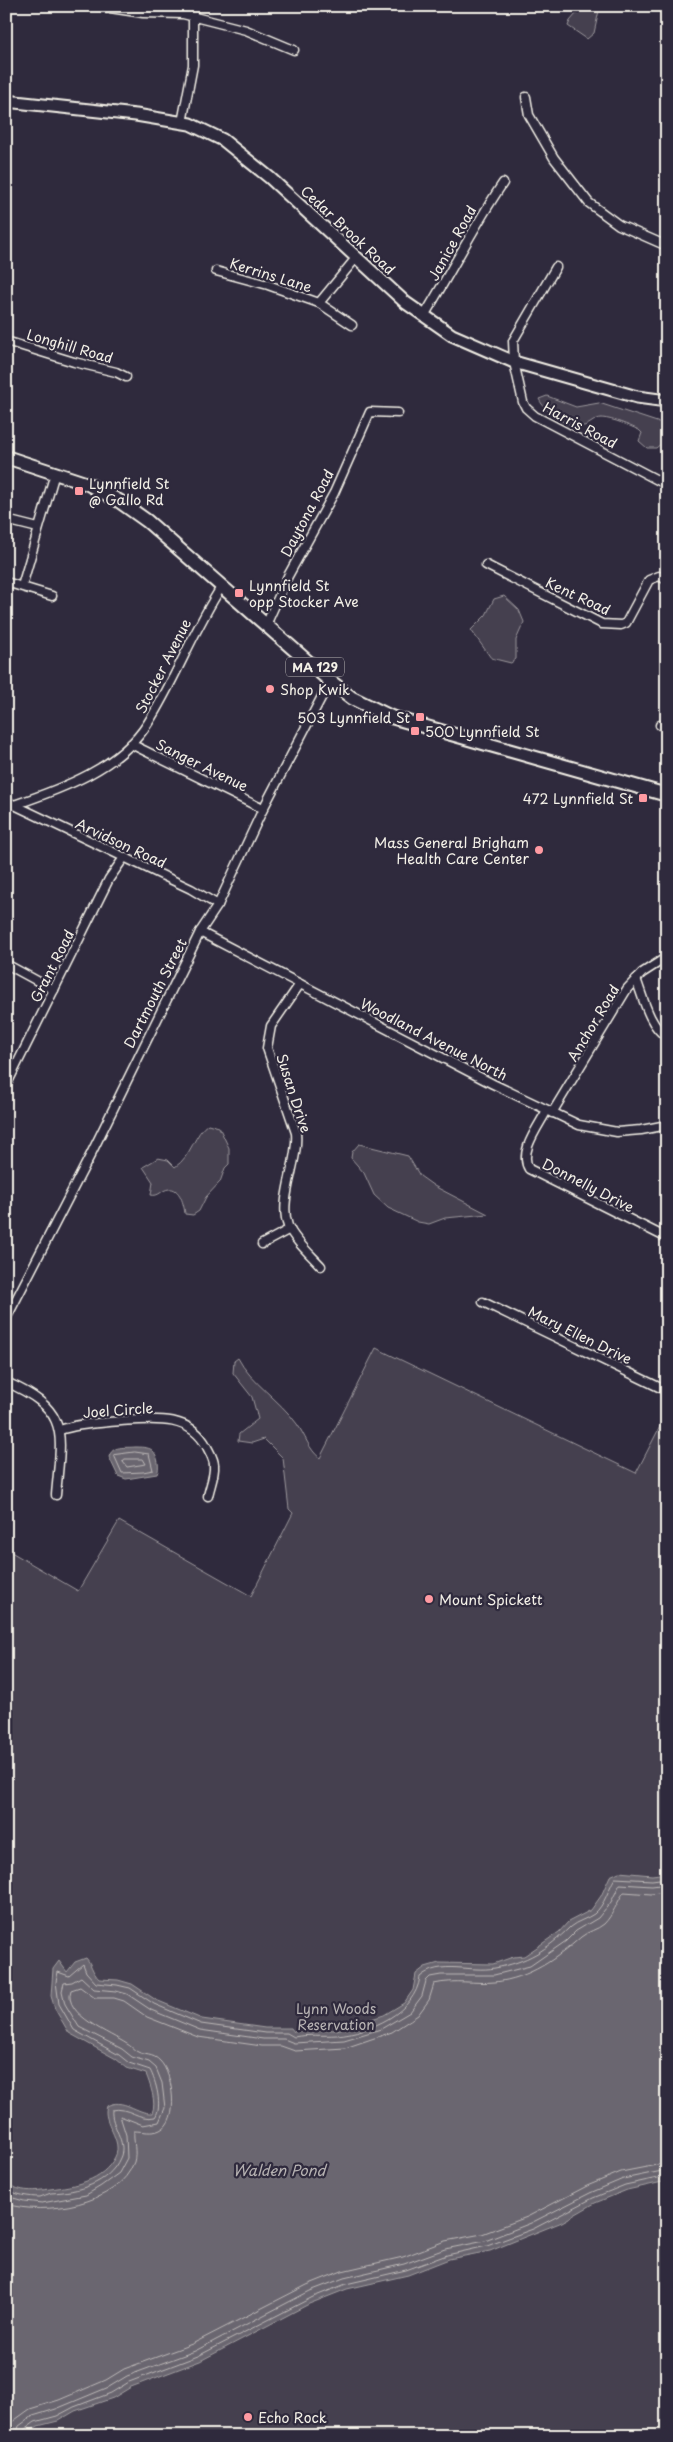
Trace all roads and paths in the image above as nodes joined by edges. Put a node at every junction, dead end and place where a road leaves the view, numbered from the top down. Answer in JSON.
{"nodes":[{"id":1,"x":97,"y":6,"type":"edge"},
{"id":2,"x":193,"y":6,"type":"edge"},
{"id":3,"x":193,"y":16,"type":"junction"},
{"id":4,"x":294,"y":50,"type":"dead end"},
{"id":5,"x":526,"y":97,"type":"dead end"},
{"id":6,"x":6,"y":101,"type":"edge"},
{"id":7,"x":182,"y":123,"type":"junction"},
{"id":8,"x":503,"y":183,"type":"dead end"},
{"id":9,"x":667,"y":246,"type":"edge"},
{"id":10,"x":356,"y":258,"type":"junction"},
{"id":11,"x":556,"y":267,"type":"dead end"},
{"id":12,"x":216,"y":271,"type":"dead end"},
{"id":13,"x":319,"y":303,"type":"junction"},
{"id":14,"x":424,"y":316,"type":"junction"},
{"id":15,"x":352,"y":325,"type":"dead end"},
{"id":16,"x":6,"y":341,"type":"edge"},
{"id":17,"x":514,"y":362,"type":"junction"},
{"id":18,"x":126,"y":377,"type":"dead end"},
{"id":19,"x":667,"y":401,"type":"edge"},
{"id":20,"x":398,"y":413,"type":"dead end"},
{"id":21,"x":6,"y":457,"type":"edge"},
{"id":22,"x":55,"y":473,"type":"junction"},
{"id":23,"x":667,"y":484,"type":"edge"},
{"id":24,"x":6,"y":520,"type":"edge"},
{"id":25,"x":38,"y":528,"type":"junction"},
{"id":26,"x":486,"y":565,"type":"dead end"},
{"id":27,"x":667,"y":580,"type":"edge"},
{"id":28,"x":6,"y":582,"type":"edge"},
{"id":29,"x":22,"y":586,"type":"junction"},
{"id":30,"x":222,"y":586,"type":"junction"},
{"id":31,"x":52,"y":596,"type":"dead end"},
{"id":32,"x":266,"y":624,"type":"junction"},
{"id":33,"x":330,"y":681,"type":"junction"},
{"id":34,"x":130,"y":744,"type":"junction"},
{"id":35,"x":667,"y":795,"type":"edge"},
{"id":36,"x":6,"y":801,"type":"edge"},
{"id":37,"x":14,"y":805,"type":"junction"},
{"id":38,"x":263,"y":809,"type":"junction"},
{"id":39,"x":123,"y":859,"type":"junction"},
{"id":40,"x":218,"y":905,"type":"junction"},
{"id":41,"x":200,"y":932,"type":"junction"},
{"id":42,"x":667,"y":957,"type":"edge"},
{"id":43,"x":6,"y":964,"type":"edge"},
{"id":44,"x":636,"y":979,"type":"junction"},
{"id":45,"x":300,"y":984,"type":"junction"},
{"id":46,"x":54,"y":990,"type":"junction"},
{"id":47,"x":667,"y":1037,"type":"edge"},
{"id":48,"x":6,"y":1086,"type":"edge"},
{"id":49,"x":550,"y":1112,"type":"junction"},
{"id":50,"x":667,"y":1125,"type":"edge"},
{"id":51,"x":290,"y":1229,"type":"junction"},
{"id":52,"x":667,"y":1238,"type":"edge"},
{"id":53,"x":262,"y":1244,"type":"dead end"},
{"id":54,"x":321,"y":1266,"type":"dead end"},
{"id":55,"x":482,"y":1302,"type":"dead end"},
{"id":56,"x":6,"y":1319,"type":"edge"},
{"id":57,"x":6,"y":1382,"type":"edge"},
{"id":58,"x":667,"y":1391,"type":"edge"},
{"id":59,"x":60,"y":1430,"type":"junction"},
{"id":60,"x":56,"y":1495,"type":"dead end"},
{"id":61,"x":208,"y":1496,"type":"dead end"}],
"edges":[{"from":1,"to":3,"type":"street"},
{"from":2,"to":3,"type":"street"},
{"from":3,"to":4,"type":"street"},
{"from":3,"to":7,"type":"street"},
{"from":5,"to":9,"type":"street"},
{"from":6,"to":7,"type":"street","name":"Cedar Brook Road"},
{"from":7,"to":10,"type":"street","name":"Cedar Brook Road"},
{"from":8,"to":14,"type":"street","name":"Janice Road"},
{"from":10,"to":13,"type":"street"},
{"from":10,"to":14,"type":"street","name":"Cedar Brook Road"},
{"from":11,"to":17,"type":"street","name":"Harris Road"},
{"from":12,"to":13,"type":"street","name":"Kerrins Lane"},
{"from":13,"to":15,"type":"street","name":"Kerrins Lane"},
{"from":14,"to":17,"type":"street","name":"Cedar Brook Road"},
{"from":16,"to":18,"type":"street","name":"Longhill Road"},
{"from":17,"to":19,"type":"street","name":"Cedar Brook Road"},
{"from":17,"to":23,"type":"street","name":"Harris Road"},
{"from":20,"to":32,"type":"street","name":"Daytona Road"},
{"from":21,"to":22,"type":"main road","number":"MA 129"},
{"from":22,"to":25,"type":"street"},
{"from":22,"to":30,"type":"main road","number":"MA 129"},
{"from":24,"to":25,"type":"street"},
{"from":25,"to":29,"type":"street"},
{"from":26,"to":27,"type":"street","name":"Kent Road"},
{"from":28,"to":29,"type":"street"},
{"from":29,"to":31,"type":"street"},
{"from":30,"to":32,"type":"main road","number":"MA 129"},
{"from":30,"to":34,"type":"street","name":"Stocker Avenue"},
{"from":32,"to":33,"type":"main road","number":"MA 129"},
{"from":33,"to":35,"type":"main road","number":"MA 129"},
{"from":33,"to":38,"type":"street","name":"Dartmouth Street"},
{"from":34,"to":37,"type":"street","name":"Stocker Avenue"},
{"from":34,"to":38,"type":"street","name":"Sanger Avenue"},
{"from":36,"to":37,"type":"street","name":"Arvidson Road"},
{"from":37,"to":39,"type":"street","name":"Arvidson Road"},
{"from":38,"to":40,"type":"street","name":"Dartmouth Street"},
{"from":39,"to":40,"type":"street","name":"Arvidson Road"},
{"from":39,"to":46,"type":"street","name":"Grant Road"},
{"from":40,"to":41,"type":"street","name":"Dartmouth Street"},
{"from":41,"to":45,"type":"street","name":"Woodland Avenue North"},
{"from":41,"to":56,"type":"street","name":"Dartmouth Street"},
{"from":42,"to":44,"type":"street","name":"Anchor Road"},
{"from":43,"to":46,"type":"street"},
{"from":44,"to":47,"type":"street"},
{"from":44,"to":49,"type":"street","name":"Anchor Road"},
{"from":45,"to":49,"type":"street","name":"Woodland Avenue North"},
{"from":45,"to":51,"type":"street","name":"Susan Drive"},
{"from":46,"to":48,"type":"street","name":"Grant Road"},
{"from":49,"to":50,"type":"street","name":"Woodland Avenue North"},
{"from":49,"to":52,"type":"street","name":"Donnelly Drive"},
{"from":51,"to":53,"type":"street"},
{"from":51,"to":54,"type":"street"},
{"from":55,"to":58,"type":"street","name":"Mary Ellen Drive"},
{"from":57,"to":59,"type":"street"},
{"from":59,"to":60,"type":"street"},
{"from":59,"to":61,"type":"street","name":"Joel Circle"}]}
